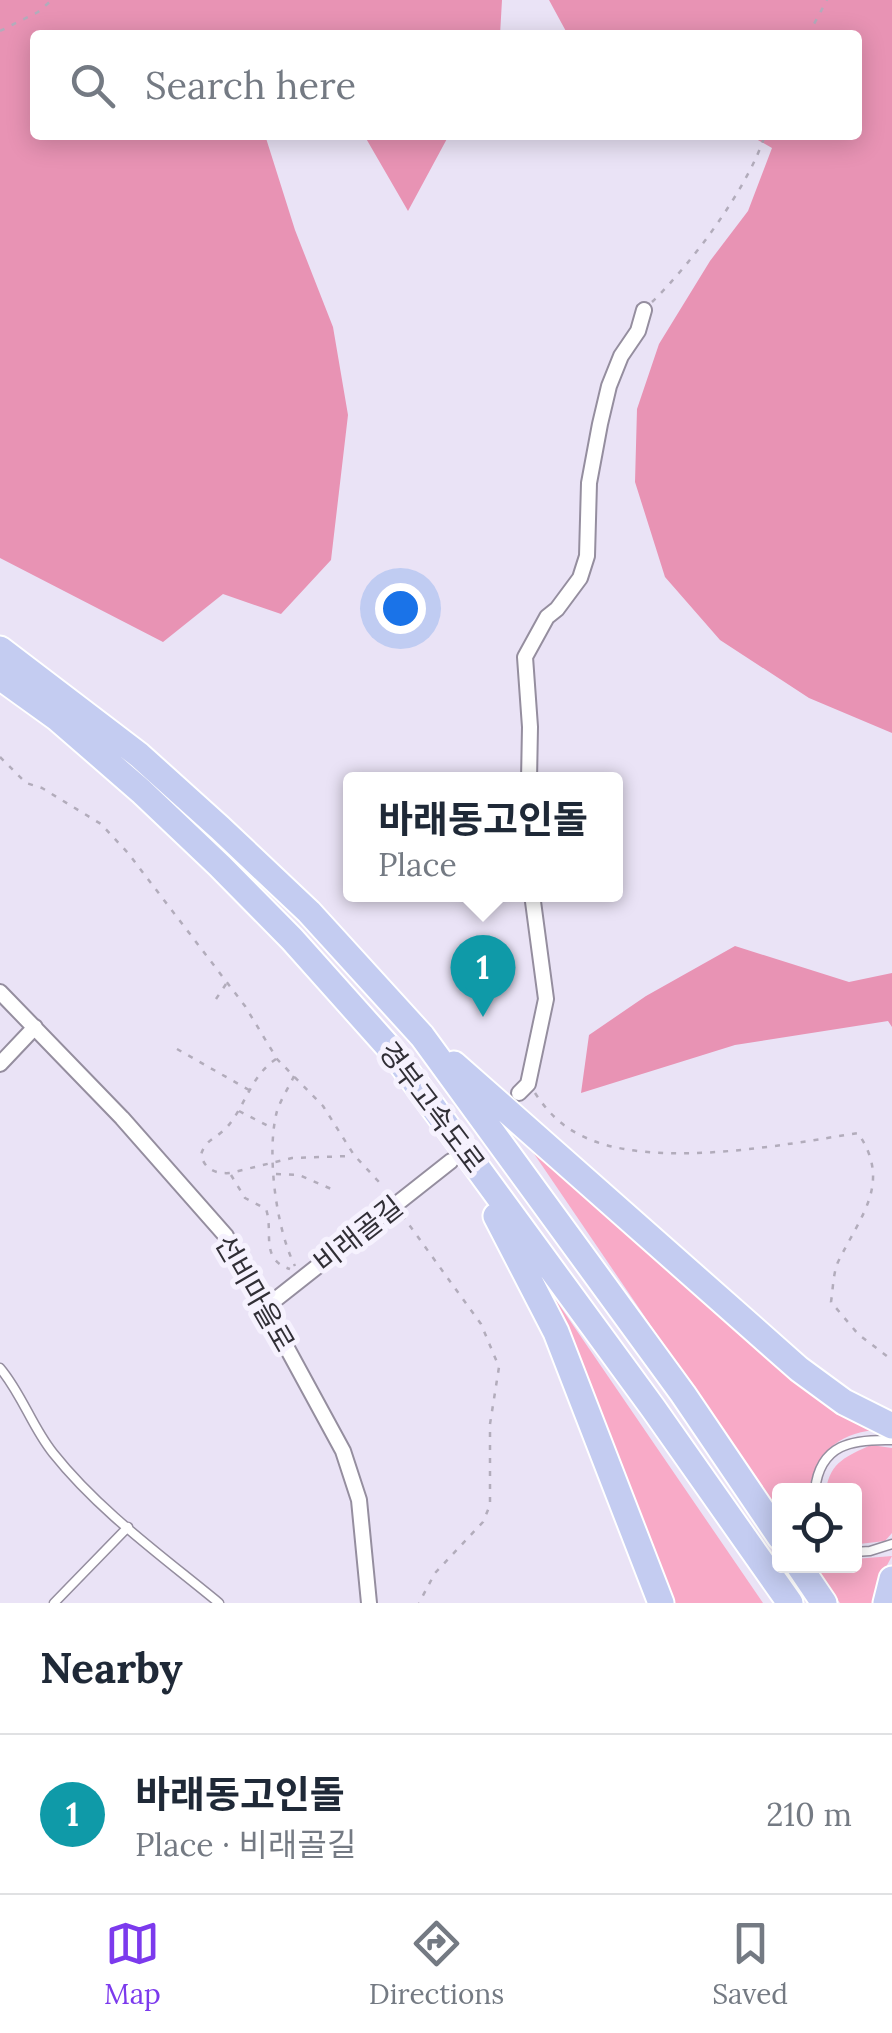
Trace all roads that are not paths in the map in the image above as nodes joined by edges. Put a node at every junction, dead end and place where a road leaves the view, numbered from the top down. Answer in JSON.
{"nodes":[{"id":1,"x":644,"y":310,"type":"road end"},
{"id":2,"x":0,"y":649,"type":"edge"},
{"id":3,"x":0,"y":677,"type":"edge"},
{"id":4,"x":529,"y":772,"type":"edge"},
{"id":5,"x":533,"y":902,"type":"edge"},
{"id":6,"x":0,"y":992,"type":"edge"},
{"id":7,"x":34,"y":1027,"type":"junction"},
{"id":8,"x":422,"y":1036,"type":"junction"},
{"id":9,"x":392,"y":1051,"type":"junction"},
{"id":10,"x":0,"y":1064,"type":"edge"},
{"id":11,"x":524,"y":1088,"type":"road end"},
{"id":12,"x":451,"y":1161,"type":"dead end"},
{"id":13,"x":266,"y":1307,"type":"junction"},
{"id":14,"x":0,"y":1368,"type":"edge"},
{"id":15,"x":892,"y":1426,"type":"edge"},
{"id":16,"x":892,"y":1440,"type":"edge"},
{"id":17,"x":817,"y":1483,"type":"edge"},
{"id":18,"x":772,"y":1525,"type":"edge"},
{"id":19,"x":128,"y":1527,"type":"junction"},
{"id":20,"x":892,"y":1544,"type":"edge"},
{"id":21,"x":862,"y":1552,"type":"edge"},
{"id":22,"x":804,"y":1573,"type":"edge"},
{"id":23,"x":892,"y":1579,"type":"edge"},
{"id":24,"x":54,"y":1603,"type":"edge"},
{"id":25,"x":219,"y":1603,"type":"edge"},
{"id":26,"x":370,"y":1603,"type":"edge"},
{"id":27,"x":661,"y":1603,"type":"edge"},
{"id":28,"x":790,"y":1603,"type":"edge"},
{"id":29,"x":824,"y":1603,"type":"edge"},
{"id":30,"x":886,"y":1603,"type":"edge"}],
"edges":[{"from":1,"to":4,"type":"street"},
{"from":2,"to":8,"type":"highway","name":"경부고속도로"},
{"from":3,"to":9,"type":"highway","name":"경부고속도로"},
{"from":5,"to":11,"type":"street"},
{"from":6,"to":7,"type":"street","name":"선비마을로"},
{"from":7,"to":10,"type":"street"},
{"from":7,"to":13,"type":"street","name":"선비마을로"},
{"from":8,"to":15,"type":"highway"},
{"from":8,"to":18,"type":"highway","name":"경부고속도로"},
{"from":9,"to":27,"type":"highway"},
{"from":9,"to":28,"type":"highway","name":"경부고속도로"},
{"from":12,"to":13,"type":"street","name":"비래골길"},
{"from":13,"to":26,"type":"street","name":"선비마을로"},
{"from":14,"to":19,"type":"lane"},
{"from":16,"to":17,"type":"lane"},
{"from":19,"to":24,"type":"lane"},
{"from":19,"to":25,"type":"lane"},
{"from":20,"to":21,"type":"lane"},
{"from":22,"to":29,"type":"highway"},
{"from":23,"to":30,"type":"highway"}]}
